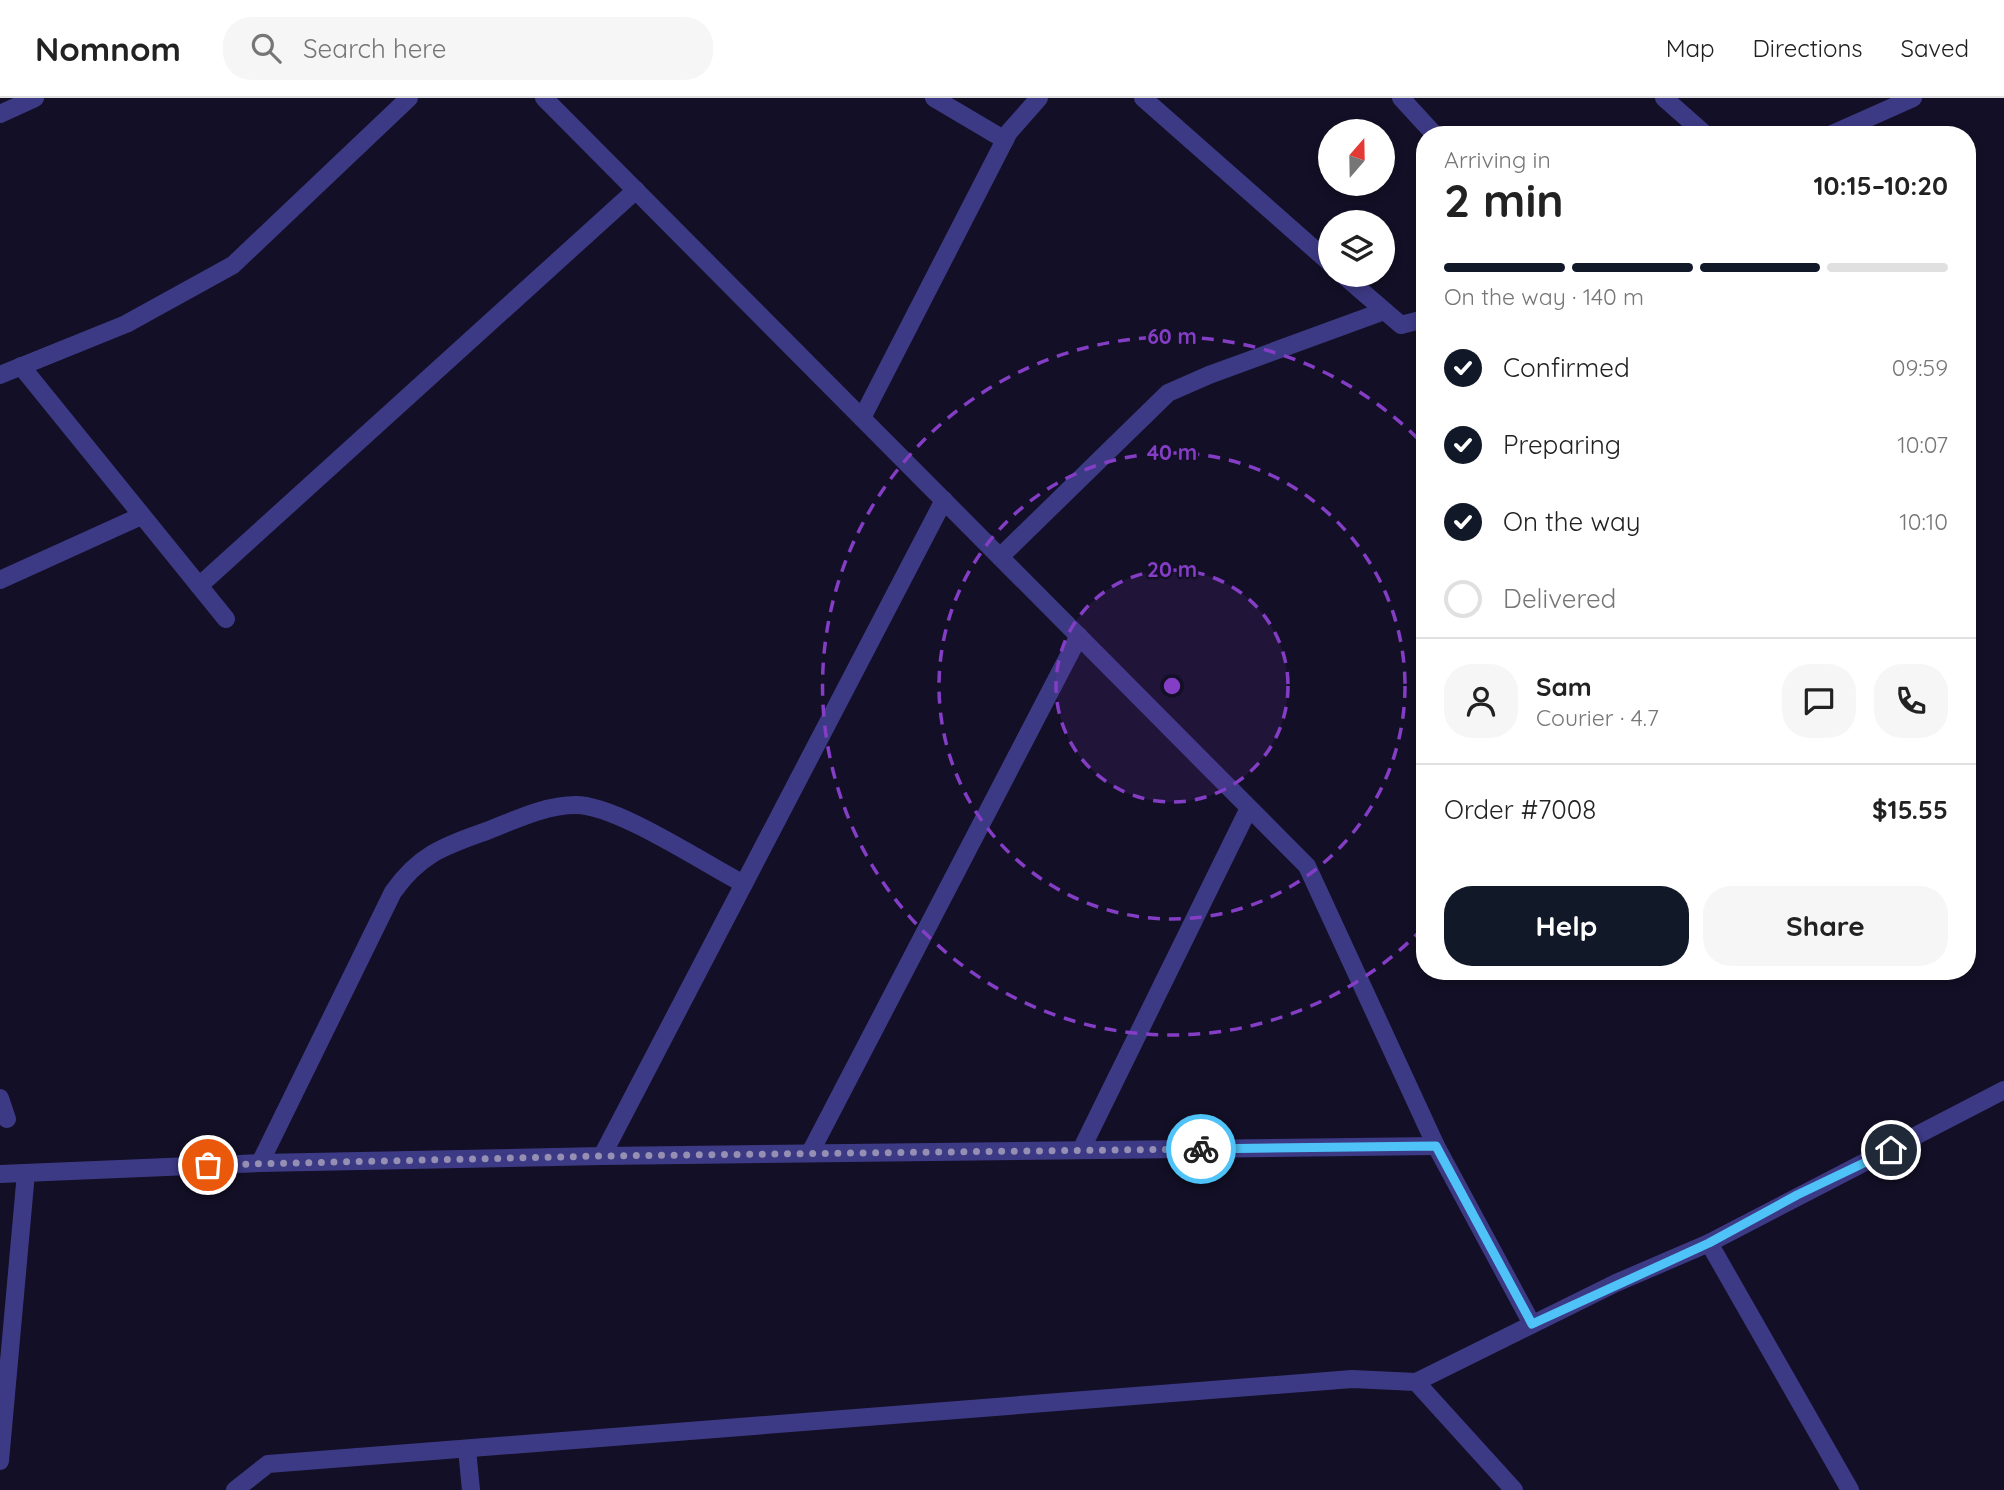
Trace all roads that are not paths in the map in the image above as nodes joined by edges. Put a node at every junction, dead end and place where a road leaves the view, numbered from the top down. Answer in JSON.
{"nodes":[{"id":1,"x":35,"y":98,"type":"edge"},
{"id":2,"x":409,"y":98,"type":"edge"},
{"id":3,"x":544,"y":98,"type":"edge"},
{"id":4,"x":934,"y":98,"type":"edge"},
{"id":5,"x":1039,"y":98,"type":"edge"},
{"id":6,"x":1143,"y":98,"type":"edge"},
{"id":7,"x":1401,"y":98,"type":"edge"},
{"id":8,"x":1664,"y":98,"type":"edge"},
{"id":9,"x":1913,"y":98,"type":"edge"},
{"id":10,"x":0,"y":114,"type":"edge"},
{"id":11,"x":1427,"y":126,"type":"edge"},
{"id":12,"x":1696,"y":126,"type":"edge"},
{"id":13,"x":1850,"y":126,"type":"edge"},
{"id":14,"x":1005,"y":140,"type":"junction"},
{"id":15,"x":636,"y":190,"type":"junction"},
{"id":16,"x":1318,"y":252,"type":"edge"},
{"id":17,"x":1357,"y":287,"type":"edge"},
{"id":18,"x":1384,"y":311,"type":"junction"},
{"id":19,"x":1416,"y":321,"type":"edge"},
{"id":20,"x":21,"y":366,"type":"junction"},
{"id":21,"x":0,"y":375,"type":"edge"},
{"id":22,"x":862,"y":418,"type":"junction"},
{"id":23,"x":944,"y":500,"type":"junction"},
{"id":24,"x":141,"y":516,"type":"junction"},
{"id":25,"x":1000,"y":557,"type":"junction"},
{"id":26,"x":0,"y":580,"type":"edge"},
{"id":27,"x":199,"y":586,"type":"junction"},
{"id":28,"x":226,"y":619,"type":"dead end"},
{"id":29,"x":1079,"y":636,"type":"junction"},
{"id":30,"x":1249,"y":808,"type":"junction"},
{"id":31,"x":744,"y":884,"type":"junction"},
{"id":32,"x":2004,"y":1090,"type":"edge"},
{"id":33,"x":0,"y":1098,"type":"edge"},
{"id":34,"x":7,"y":1119,"type":"dead end"},
{"id":35,"x":1436,"y":1146,"type":"junction"},
{"id":36,"x":1081,"y":1150,"type":"junction"},
{"id":37,"x":810,"y":1153,"type":"junction"},
{"id":38,"x":602,"y":1156,"type":"junction"},
{"id":39,"x":260,"y":1163,"type":"junction"},
{"id":40,"x":26,"y":1173,"type":"junction"},
{"id":41,"x":0,"y":1174,"type":"edge"},
{"id":42,"x":1709,"y":1243,"type":"junction"},
{"id":43,"x":1532,"y":1324,"type":"junction"},
{"id":44,"x":1416,"y":1382,"type":"junction"},
{"id":45,"x":467,"y":1449,"type":"junction"},
{"id":46,"x":0,"y":1461,"type":"edge"},
{"id":47,"x":235,"y":1490,"type":"edge"},
{"id":48,"x":471,"y":1490,"type":"edge"},
{"id":49,"x":1514,"y":1490,"type":"edge"},
{"id":50,"x":1850,"y":1490,"type":"edge"}],
"edges":[{"from":1,"to":10,"type":"street"},
{"from":2,"to":20,"type":"street"},
{"from":3,"to":15,"type":"street"},
{"from":4,"to":14,"type":"street"},
{"from":5,"to":14,"type":"street"},
{"from":6,"to":16,"type":"street"},
{"from":7,"to":11,"type":"street"},
{"from":8,"to":12,"type":"street"},
{"from":9,"to":13,"type":"street"},
{"from":14,"to":22,"type":"street"},
{"from":15,"to":22,"type":"street"},
{"from":15,"to":27,"type":"street"},
{"from":17,"to":18,"type":"street"},
{"from":18,"to":19,"type":"street"},
{"from":18,"to":25,"type":"street"},
{"from":20,"to":21,"type":"street"},
{"from":20,"to":24,"type":"street"},
{"from":22,"to":23,"type":"street"},
{"from":23,"to":25,"type":"street"},
{"from":23,"to":31,"type":"street"},
{"from":24,"to":26,"type":"street"},
{"from":24,"to":27,"type":"street"},
{"from":25,"to":29,"type":"street"},
{"from":27,"to":28,"type":"street"},
{"from":29,"to":30,"type":"street"},
{"from":29,"to":37,"type":"street"},
{"from":30,"to":35,"type":"street"},
{"from":30,"to":36,"type":"street"},
{"from":31,"to":38,"type":"street"},
{"from":31,"to":39,"type":"street"},
{"from":32,"to":42,"type":"street"},
{"from":33,"to":34,"type":"street"},
{"from":35,"to":36,"type":"street"},
{"from":35,"to":43,"type":"street"},
{"from":36,"to":37,"type":"street"},
{"from":37,"to":38,"type":"street"},
{"from":38,"to":39,"type":"street"},
{"from":39,"to":40,"type":"street"},
{"from":40,"to":41,"type":"street"},
{"from":40,"to":46,"type":"street"},
{"from":42,"to":43,"type":"street"},
{"from":42,"to":50,"type":"street"},
{"from":43,"to":44,"type":"street"},
{"from":44,"to":45,"type":"street"},
{"from":44,"to":49,"type":"street"},
{"from":45,"to":47,"type":"street"},
{"from":45,"to":48,"type":"street"}]}
